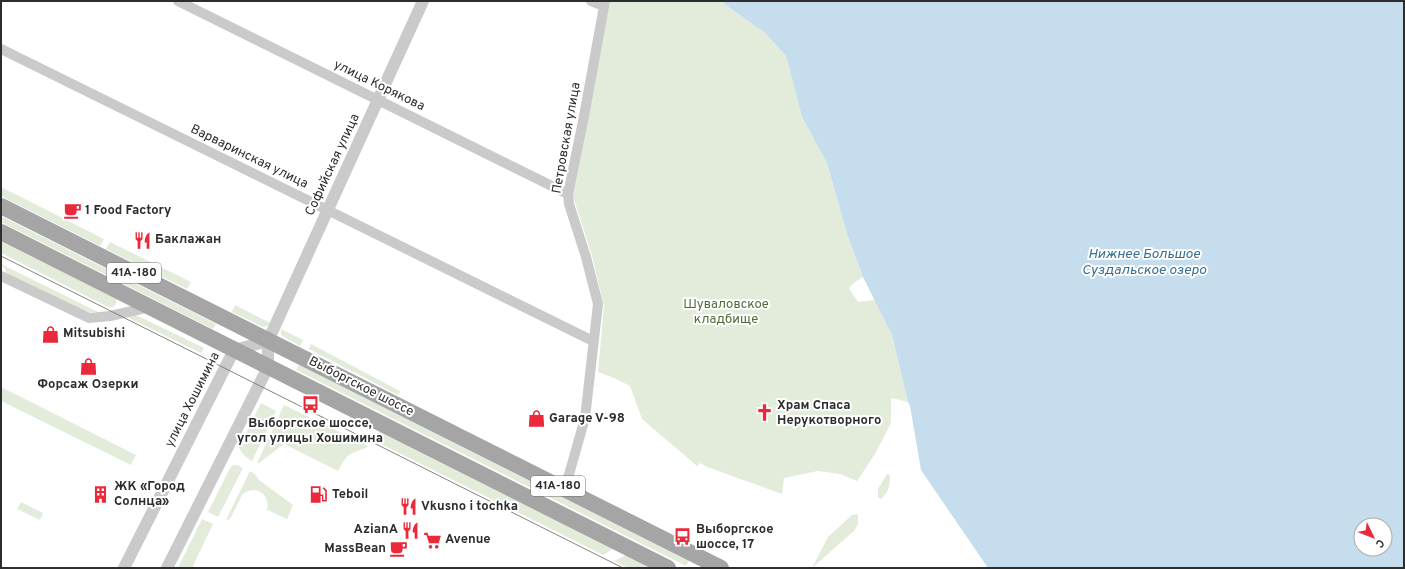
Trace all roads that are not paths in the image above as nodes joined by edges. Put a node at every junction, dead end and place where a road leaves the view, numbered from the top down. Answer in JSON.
{"nodes":[{"id":1,"x":178,"y":1,"type":"edge"},
{"id":2,"x":424,"y":1,"type":"edge"},
{"id":3,"x":591,"y":1,"type":"edge"},
{"id":4,"x":604,"y":4,"type":"edge"},
{"id":5,"x":1,"y":49,"type":"edge"},
{"id":6,"x":378,"y":100,"type":"junction"},
{"id":7,"x":568,"y":194,"type":"junction"},
{"id":8,"x":1,"y":206,"type":"edge"},
{"id":9,"x":328,"y":210,"type":"junction"},
{"id":10,"x":1,"y":232,"type":"edge"},
{"id":11,"x":1,"y":276,"type":"edge"},
{"id":12,"x":150,"y":307,"type":"junction"},
{"id":13,"x":268,"y":341,"type":"junction"},
{"id":14,"x":593,"y":341,"type":"junction"},
{"id":15,"x":234,"y":350,"type":"junction"},
{"id":16,"x":268,"y":367,"type":"junction"},
{"id":17,"x":564,"y":489,"type":"junction"},
{"id":18,"x":124,"y":568,"type":"edge"},
{"id":19,"x":167,"y":568,"type":"edge"},
{"id":20,"x":668,"y":568,"type":"edge"},
{"id":21,"x":721,"y":568,"type":"edge"}],
"edges":[{"from":1,"to":6,"type":"street","name":"улица Корякова"},
{"from":2,"to":6,"type":"street","name":"Софийская улица"},
{"from":3,"to":4,"type":"street"},
{"from":4,"to":7,"type":"street","name":"Петровская улица"},
{"from":5,"to":9,"type":"street","name":"Варваринская улица"},
{"from":6,"to":7,"type":"street","name":"улица Корякова"},
{"from":6,"to":9,"type":"street","name":"Софийская улица"},
{"from":7,"to":14,"type":"street","name":"Петровская улица"},
{"from":8,"to":13,"type":"main road","name":"Выборгское шоссе","number":"41А-180"},
{"from":9,"to":13,"type":"street","name":"Софийская улица"},
{"from":9,"to":14,"type":"street","name":"Варваринская улица"},
{"from":10,"to":12,"type":"main road","name":"Выборгское шоссе","number":"41А-180"},
{"from":11,"to":12,"type":"street"},
{"from":12,"to":15,"type":"main road","name":"Выборгское шоссе","number":"41А-180"},
{"from":13,"to":15,"type":"street","name":"улица Хошимина"},
{"from":13,"to":16,"type":"street"},
{"from":13,"to":17,"type":"main road","name":"Выборгское шоссе","number":"41А-180"},
{"from":14,"to":17,"type":"street","name":"Петровская улица"},
{"from":15,"to":16,"type":"main road","name":"Выборгское шоссе","number":"41А-180"},
{"from":15,"to":18,"type":"street","name":"улица Хошимина"},
{"from":16,"to":19,"type":"street"},
{"from":16,"to":20,"type":"main road","name":"Выборгское шоссе","number":"41А-180"},
{"from":17,"to":21,"type":"main road","name":"Выборгское шоссе","number":"41А-180"}]}
